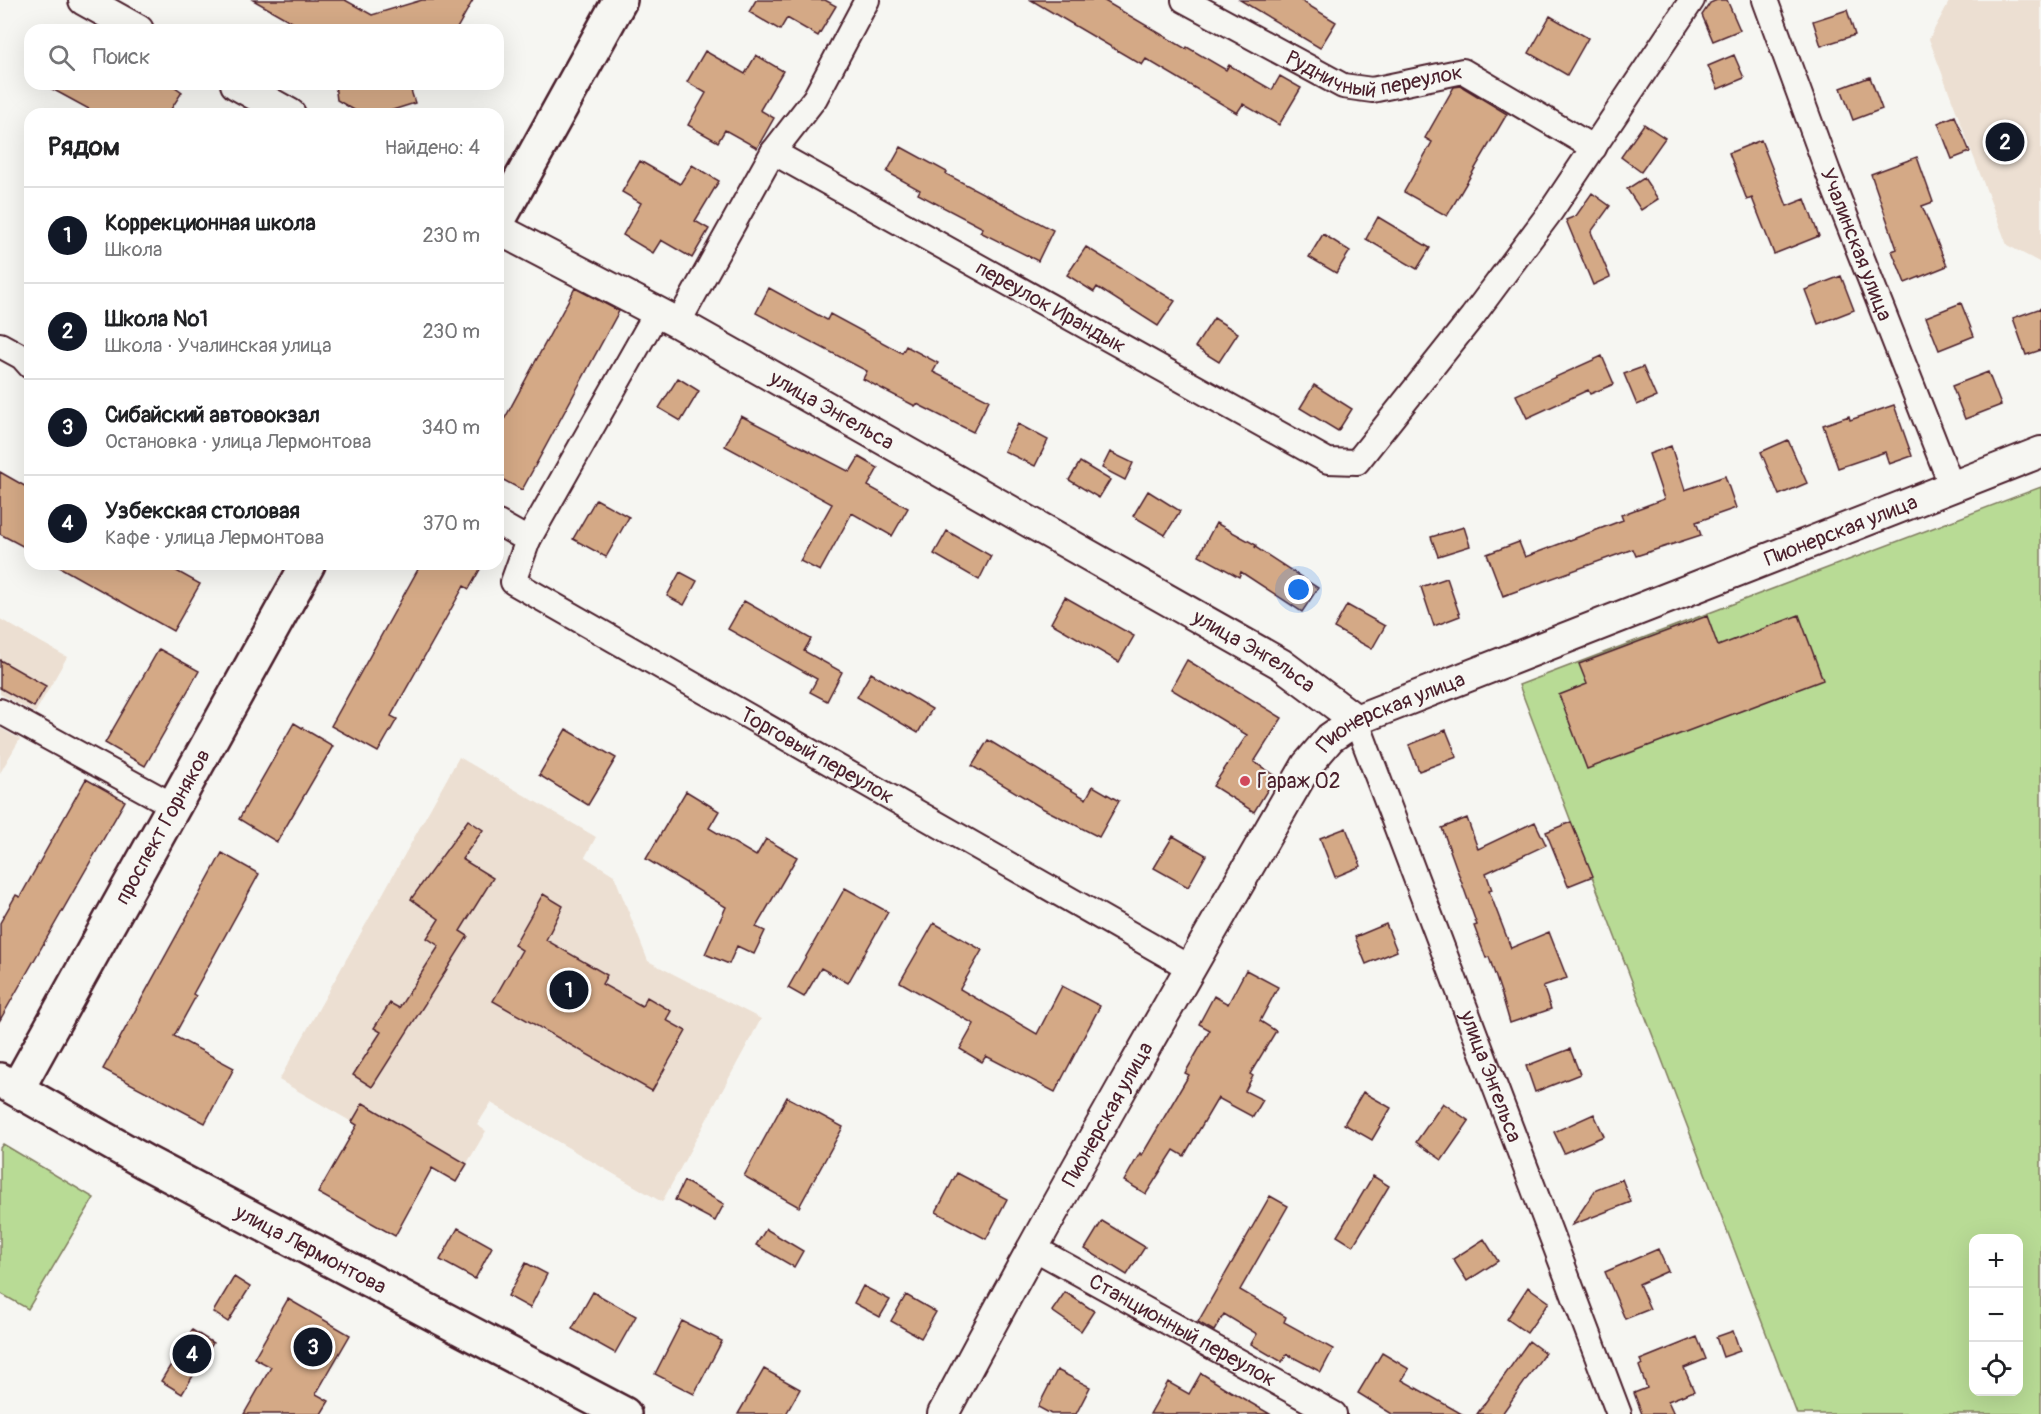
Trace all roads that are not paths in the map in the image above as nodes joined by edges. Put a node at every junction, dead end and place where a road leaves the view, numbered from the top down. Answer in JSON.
{"nodes":[{"id":1,"x":84,"y":0,"type":"edge"},
{"id":2,"x":620,"y":0,"type":"edge"},
{"id":3,"x":867,"y":0,"type":"edge"},
{"id":4,"x":1184,"y":0,"type":"edge"},
{"id":5,"x":1692,"y":0,"type":"edge"},
{"id":6,"x":1765,"y":0,"type":"edge"},
{"id":7,"x":127,"y":24,"type":"edge"},
{"id":8,"x":247,"y":90,"type":"edge"},
{"id":9,"x":279,"y":108,"type":"edge"},
{"id":10,"x":1594,"y":148,"type":"junction"},
{"id":11,"x":773,"y":152,"type":"junction"},
{"id":12,"x":504,"y":210,"type":"edge"},
{"id":13,"x":504,"y":232,"type":"edge"},
{"id":14,"x":667,"y":318,"type":"junction"},
{"id":15,"x":0,"y":345,"type":"edge"},
{"id":16,"x":24,"y":359,"type":"edge"},
{"id":17,"x":2041,"y":452,"type":"edge"},
{"id":18,"x":1952,"y":487,"type":"junction"},
{"id":19,"x":504,"y":526,"type":"edge"},
{"id":20,"x":528,"y":540,"type":"junction"},
{"id":21,"x":305,"y":570,"type":"edge"},
{"id":22,"x":0,"y":711,"type":"edge"},
{"id":23,"x":1356,"y":720,"type":"junction"},
{"id":24,"x":174,"y":806,"type":"junction"},
{"id":25,"x":1190,"y":968,"type":"junction"},
{"id":26,"x":8,"y":1084,"type":"edge"},
{"id":27,"x":1032,"y":1247,"type":"junction"},
{"id":28,"x":624,"y":1414,"type":"edge"},
{"id":29,"x":943,"y":1414,"type":"edge"},
{"id":30,"x":1334,"y":1414,"type":"edge"},
{"id":31,"x":1618,"y":1414,"type":"edge"}],
"edges":[{"from":1,"to":7,"type":"street"},
{"from":2,"to":12,"type":"main road"},
{"from":3,"to":11,"type":"street"},
{"from":4,"to":10,"type":"street","name":"Рудничный переулок"},
{"from":5,"to":10,"type":"street"},
{"from":6,"to":18,"type":"street","name":"Учалинская улица"},
{"from":8,"to":9,"type":"street"},
{"from":10,"to":11,"type":"street","name":"переулок Ирандык"},
{"from":11,"to":14,"type":"street"},
{"from":13,"to":14,"type":"street","name":"улица Энгельса"},
{"from":14,"to":20,"type":"street"},
{"from":14,"to":23,"type":"street","name":"улица Энгельса"},
{"from":15,"to":16,"type":"street"},
{"from":17,"to":18,"type":"street","name":"Пионерская улица"},
{"from":18,"to":23,"type":"street","name":"Пионерская улица"},
{"from":19,"to":20,"type":"street"},
{"from":20,"to":25,"type":"street","name":"Торговый переулок"},
{"from":21,"to":24,"type":"main road","name":"проспект Горняков"},
{"from":22,"to":24,"type":"street"},
{"from":23,"to":25,"type":"street","name":"Пионерская улица"},
{"from":23,"to":31,"type":"street","name":"улица Энгельса"},
{"from":24,"to":26,"type":"main road","name":"проспект Горняков"},
{"from":25,"to":27,"type":"street","name":"Пионерская улица"},
{"from":26,"to":28,"type":"main road","name":"улица Лермонтова"},
{"from":27,"to":29,"type":"street","name":"Пионерская улица"},
{"from":27,"to":30,"type":"street","name":"Станционный переулок"}]}
